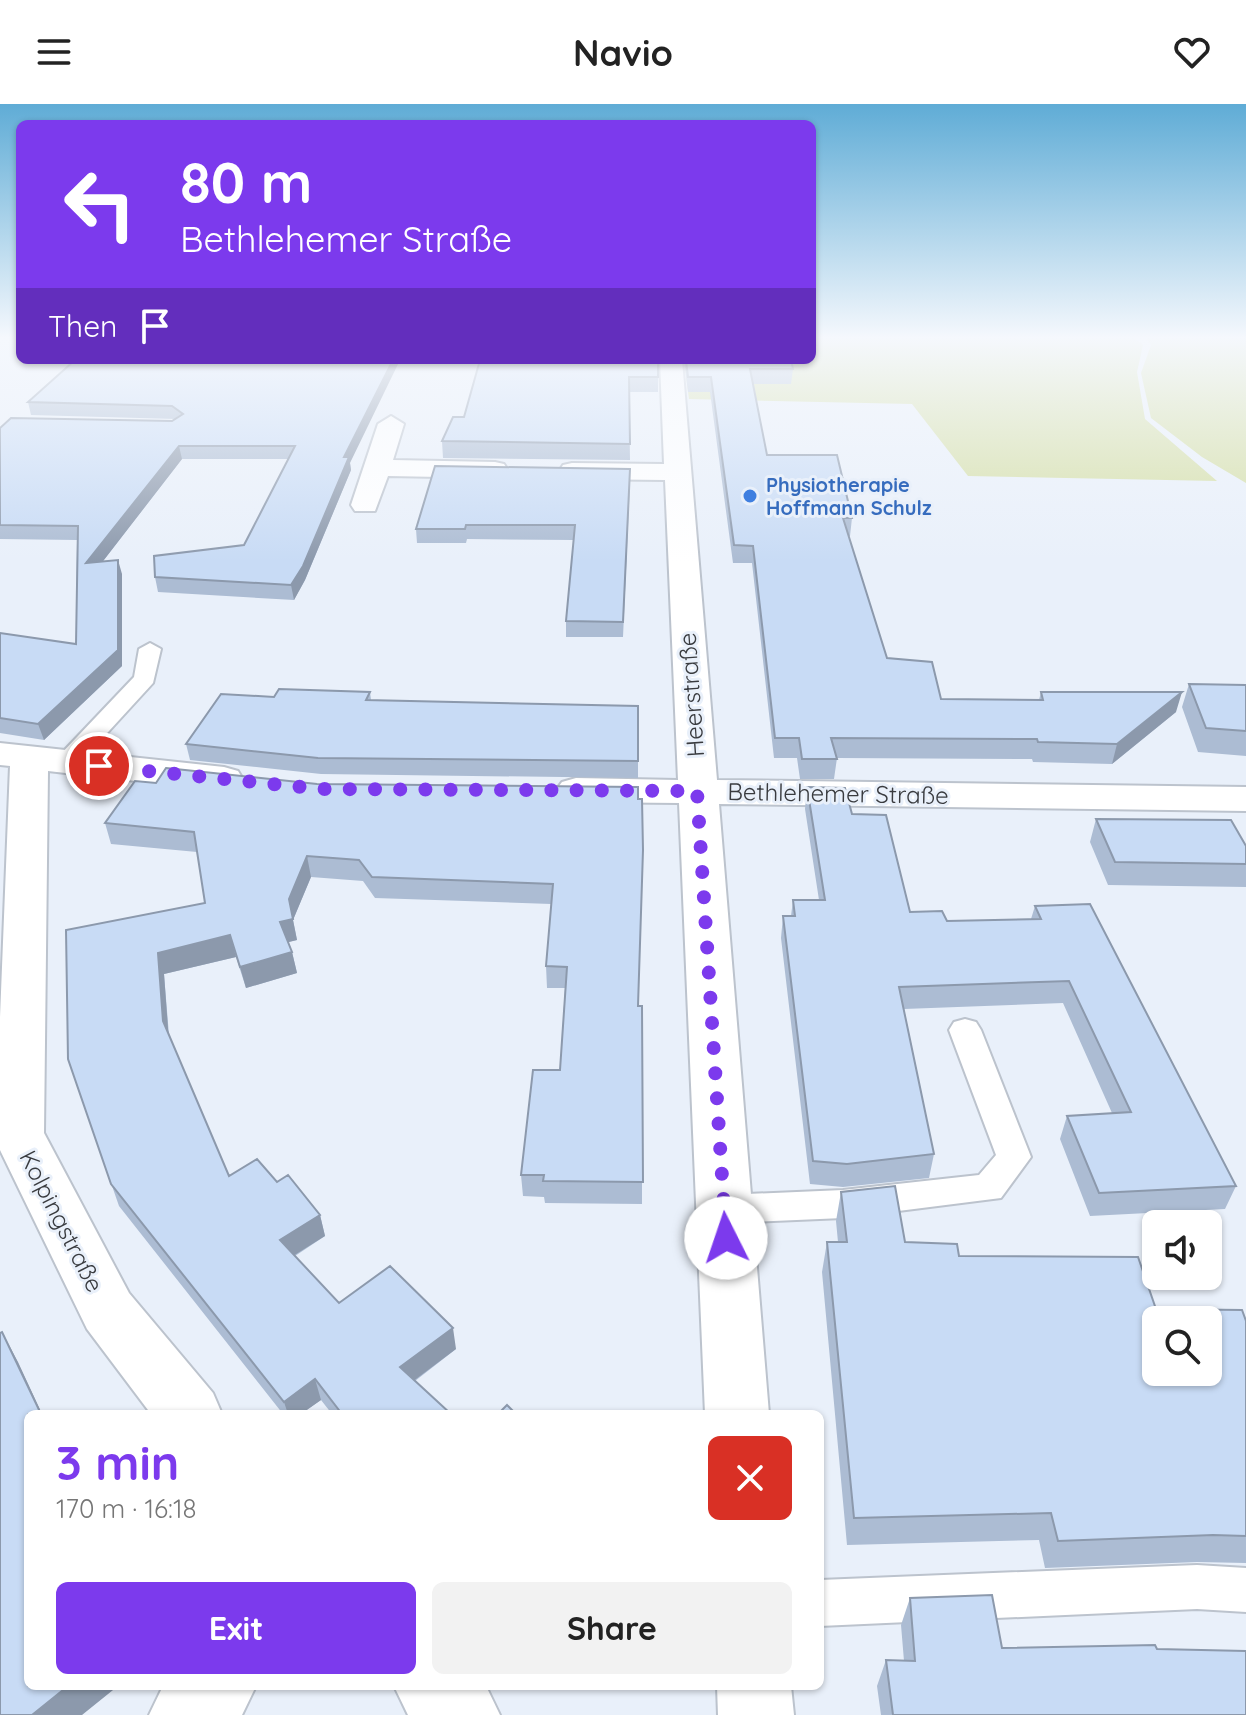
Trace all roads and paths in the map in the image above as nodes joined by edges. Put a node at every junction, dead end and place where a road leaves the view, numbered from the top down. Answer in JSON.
{"nodes":[{"id":1,"x":674,"y":411,"type":"edge"},
{"id":2,"x":391,"y":424,"type":"dead end"},
{"id":3,"x":377,"y":468,"type":"junction"},
{"id":4,"x":519,"y":470,"type":"edge"},
{"id":5,"x":551,"y":470,"type":"edge"},
{"id":6,"x":677,"y":472,"type":"junction"},
{"id":7,"x":365,"y":505,"type":"dead end"},
{"id":8,"x":150,"y":649,"type":"dead end"},
{"id":9,"x":32,"y":758,"type":"edge"},
{"id":10,"x":257,"y":783,"type":"edge"},
{"id":11,"x":540,"y":790,"type":"edge"},
{"id":12,"x":697,"y":791,"type":"junction"},
{"id":13,"x":1246,"y":799,"type":"edge"},
{"id":14,"x":965,"y":1030,"type":"dead end"},
{"id":15,"x":724,"y":1209,"type":"junction"},
{"id":16,"x":187,"y":1410,"type":"edge"},
{"id":17,"x":737,"y":1410,"type":"edge"},
{"id":18,"x":1246,"y":1590,"type":"edge"},
{"id":19,"x":824,"y":1603,"type":"edge"},
{"id":20,"x":215,"y":1690,"type":"edge"},
{"id":21,"x":435,"y":1690,"type":"edge"},
{"id":22,"x":754,"y":1690,"type":"edge"},
{"id":23,"x":187,"y":1715,"type":"edge"},
{"id":24,"x":462,"y":1715,"type":"edge"},
{"id":25,"x":756,"y":1715,"type":"edge"}],
"edges":[{"from":1,"to":6,"type":"street","name":"Heerstraße"},
{"from":2,"to":3,"type":"street"},
{"from":3,"to":4,"type":"street"},
{"from":3,"to":7,"type":"street"},
{"from":5,"to":6,"type":"street"},
{"from":6,"to":12,"type":"street","name":"Heerstraße"},
{"from":8,"to":9,"type":"lane"},
{"from":9,"to":10,"type":"street"},
{"from":9,"to":16,"type":"street","name":"Kolpingstraße"},
{"from":11,"to":12,"type":"street","name":"Bethlehemer Straße"},
{"from":12,"to":13,"type":"street","name":"Bethlehemer Straße"},
{"from":12,"to":15,"type":"street","name":"Heerstraße"},
{"from":14,"to":15,"type":"lane"},
{"from":15,"to":17,"type":"street","name":"Heerstraße"},
{"from":18,"to":19,"type":"lane"},
{"from":20,"to":23,"type":"street"},
{"from":21,"to":24,"type":"street"},
{"from":22,"to":25,"type":"street"}]}
